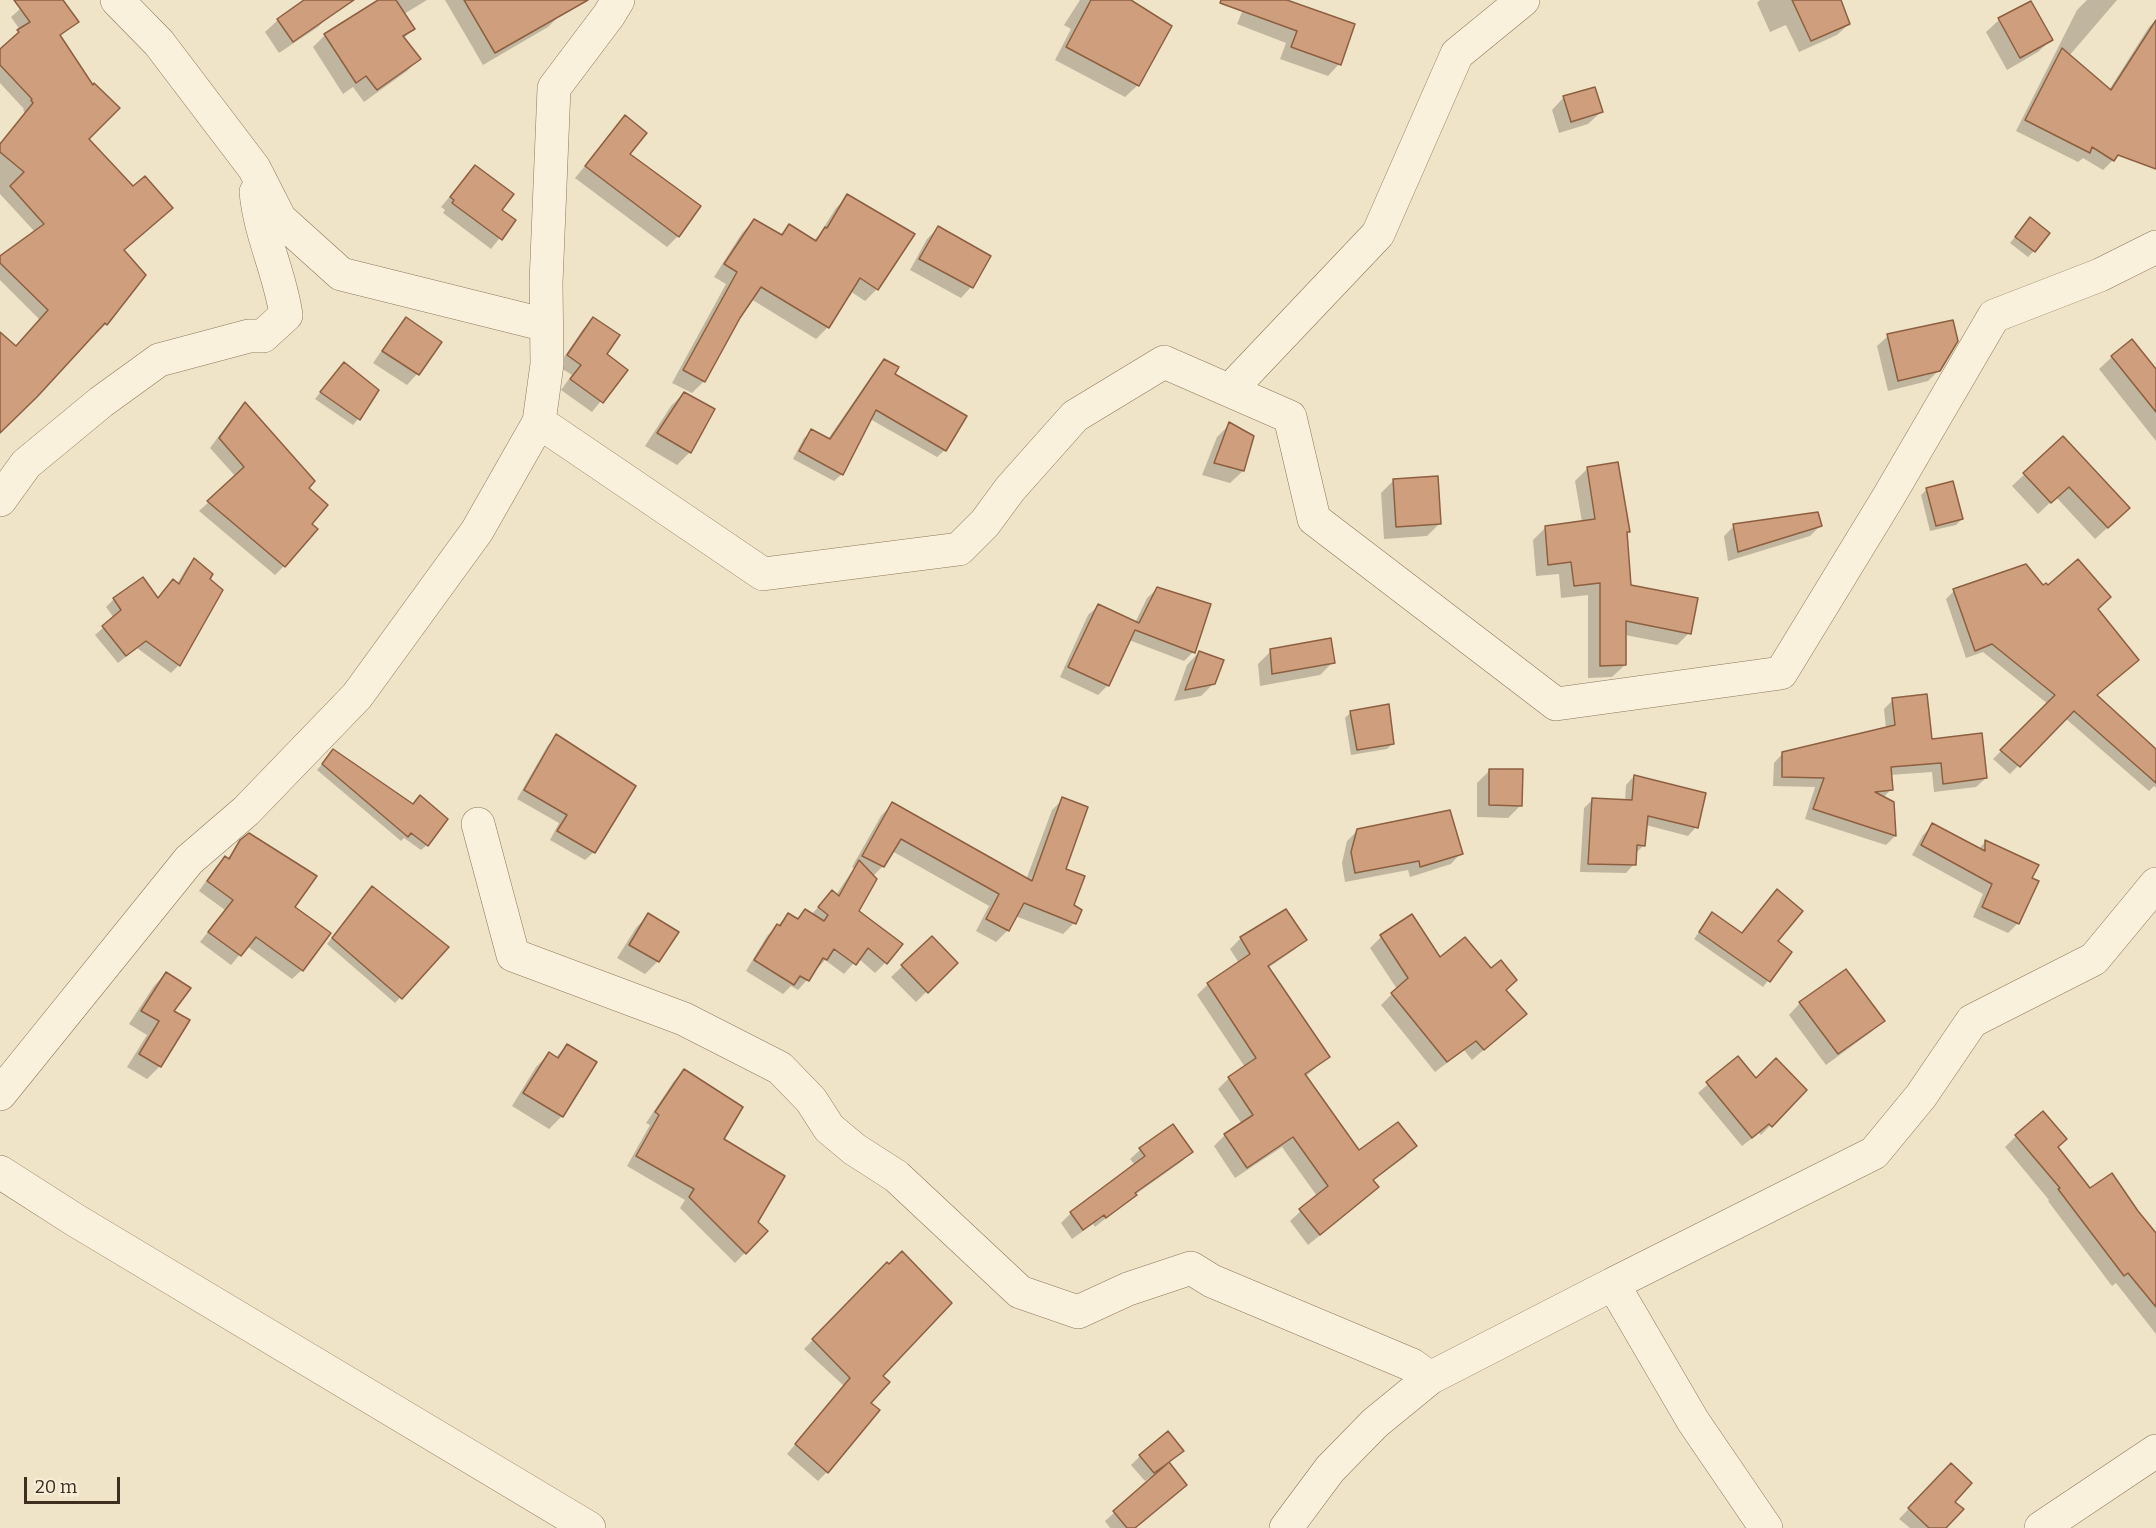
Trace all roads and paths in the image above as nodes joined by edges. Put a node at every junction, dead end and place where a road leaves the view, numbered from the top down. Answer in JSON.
{"nodes":[{"id":1,"x":117,"y":0,"type":"edge"},
{"id":2,"x":618,"y":0,"type":"edge"},
{"id":3,"x":1523,"y":0,"type":"edge"},
{"id":4,"x":254,"y":168,"type":"junction"},
{"id":5,"x":2156,"y":247,"type":"edge"},
{"id":6,"x":546,"y":325,"type":"junction"},
{"id":7,"x":1230,"y":390,"type":"junction"},
{"id":8,"x":540,"y":422,"type":"junction"},
{"id":9,"x":0,"y":500,"type":"edge"},
{"id":10,"x":478,"y":824,"type":"dead end"},
{"id":11,"x":2156,"y":884,"type":"edge"},
{"id":12,"x":0,"y":1094,"type":"edge"},
{"id":13,"x":0,"y":1172,"type":"edge"},
{"id":14,"x":1613,"y":1284,"type":"junction"},
{"id":15,"x":1430,"y":1378,"type":"junction"},
{"id":16,"x":2156,"y":1451,"type":"edge"},
{"id":17,"x":589,"y":1528,"type":"edge"},
{"id":18,"x":1286,"y":1528,"type":"edge"},
{"id":19,"x":1766,"y":1528,"type":"edge"},
{"id":20,"x":2041,"y":1528,"type":"edge"}],
"edges":[{"from":1,"to":4,"type":"street"},
{"from":2,"to":6,"type":"street"},
{"from":3,"to":7,"type":"street"},
{"from":4,"to":6,"type":"street"},
{"from":4,"to":9,"type":"street"},
{"from":5,"to":7,"type":"street"},
{"from":6,"to":8,"type":"street"},
{"from":7,"to":8,"type":"street"},
{"from":8,"to":12,"type":"street"},
{"from":10,"to":15,"type":"street"},
{"from":11,"to":14,"type":"street"},
{"from":13,"to":17,"type":"street"},
{"from":14,"to":15,"type":"street"},
{"from":14,"to":19,"type":"street"},
{"from":15,"to":18,"type":"street"},
{"from":16,"to":20,"type":"street"}]}
